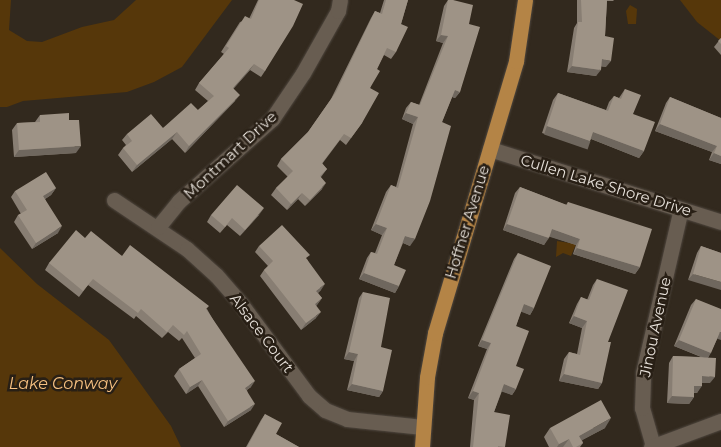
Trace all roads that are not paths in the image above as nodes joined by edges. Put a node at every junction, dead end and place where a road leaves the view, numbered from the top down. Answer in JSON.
{"nodes":[{"id":1,"x":340,"y":0,"type":"edge"},
{"id":2,"x":525,"y":0,"type":"edge"},
{"id":3,"x":490,"y":149,"type":"junction"},
{"id":4,"x":114,"y":200,"type":"dead end"},
{"id":5,"x":681,"y":208,"type":"junction"},
{"id":6,"x":721,"y":222,"type":"edge"},
{"id":7,"x":158,"y":227,"type":"junction"},
{"id":8,"x":721,"y":421,"type":"edge"},
{"id":9,"x":422,"y":427,"type":"junction"},
{"id":10,"x":422,"y":447,"type":"edge"},
{"id":11,"x":652,"y":447,"type":"edge"}],
"edges":[{"from":1,"to":7,"type":"street","name":"Montmart Drive"},
{"from":2,"to":3,"type":"main road","name":"Hoffner Avenue"},
{"from":3,"to":5,"type":"street","name":"Cullen Lake Shore Drive"},
{"from":3,"to":9,"type":"main road","name":"Hoffner Avenue"},
{"from":4,"to":7,"type":"street","name":"Alsace Court"},
{"from":5,"to":6,"type":"street","name":"Cullen Lake Shore Drive"},
{"from":5,"to":11,"type":"street","name":"Jinou Avenue"},
{"from":7,"to":9,"type":"street","name":"Alsace Court"},
{"from":8,"to":11,"type":"street"},
{"from":9,"to":10,"type":"main road","name":"Hoffner Avenue"}]}
